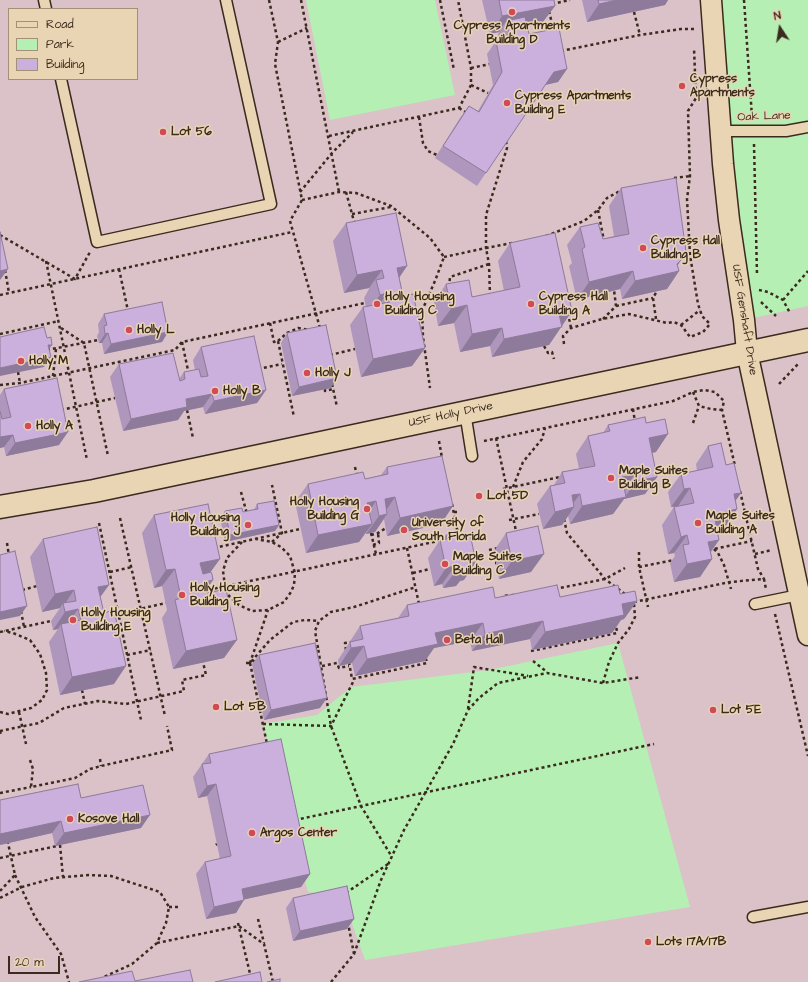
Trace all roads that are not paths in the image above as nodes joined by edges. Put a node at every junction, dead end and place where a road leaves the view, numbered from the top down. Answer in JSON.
{"nodes":[{"id":1,"x":226,"y":0,"type":"edge"},
{"id":2,"x":711,"y":0,"type":"edge"},
{"id":3,"x":61,"y":80,"type":"edge"},
{"id":4,"x":808,"y":127,"type":"edge"},
{"id":5,"x":722,"y":131,"type":"junction"},
{"id":6,"x":806,"y":349,"type":"edge"},
{"id":7,"x":747,"y":352,"type":"junction"},
{"id":8,"x":465,"y":412,"type":"junction"},
{"id":9,"x":472,"y":456,"type":"dead end"},
{"id":10,"x":94,"y":491,"type":"junction"},
{"id":11,"x":0,"y":507,"type":"edge"},
{"id":12,"x":0,"y":516,"type":"edge"},
{"id":13,"x":799,"y":595,"type":"junction"},
{"id":14,"x":756,"y":604,"type":"dead end"},
{"id":15,"x":808,"y":635,"type":"edge"},
{"id":16,"x":808,"y":907,"type":"edge"},
{"id":17,"x":753,"y":918,"type":"dead end"}],
"edges":[{"from":1,"to":3,"type":"lane"},
{"from":2,"to":5,"type":"street","name":"USF Genshaft Drive"},
{"from":4,"to":5,"type":"lane","name":"Oak Lane"},
{"from":5,"to":7,"type":"street","name":"USF Genshaft Drive"},
{"from":6,"to":7,"type":"street","name":"USF Holly Drive"},
{"from":7,"to":8,"type":"street","name":"USF Holly Drive"},
{"from":7,"to":13,"type":"street","name":"USF Genshaft Drive"},
{"from":8,"to":9,"type":"lane"},
{"from":8,"to":10,"type":"street","name":"USF Holly Drive"},
{"from":10,"to":11,"type":"street","name":"USF Holly Drive"},
{"from":10,"to":12,"type":"street","name":"USF Holly Drive"},
{"from":13,"to":14,"type":"lane"},
{"from":13,"to":15,"type":"street","name":"USF Genshaft Drive"},
{"from":16,"to":17,"type":"lane"}]}
